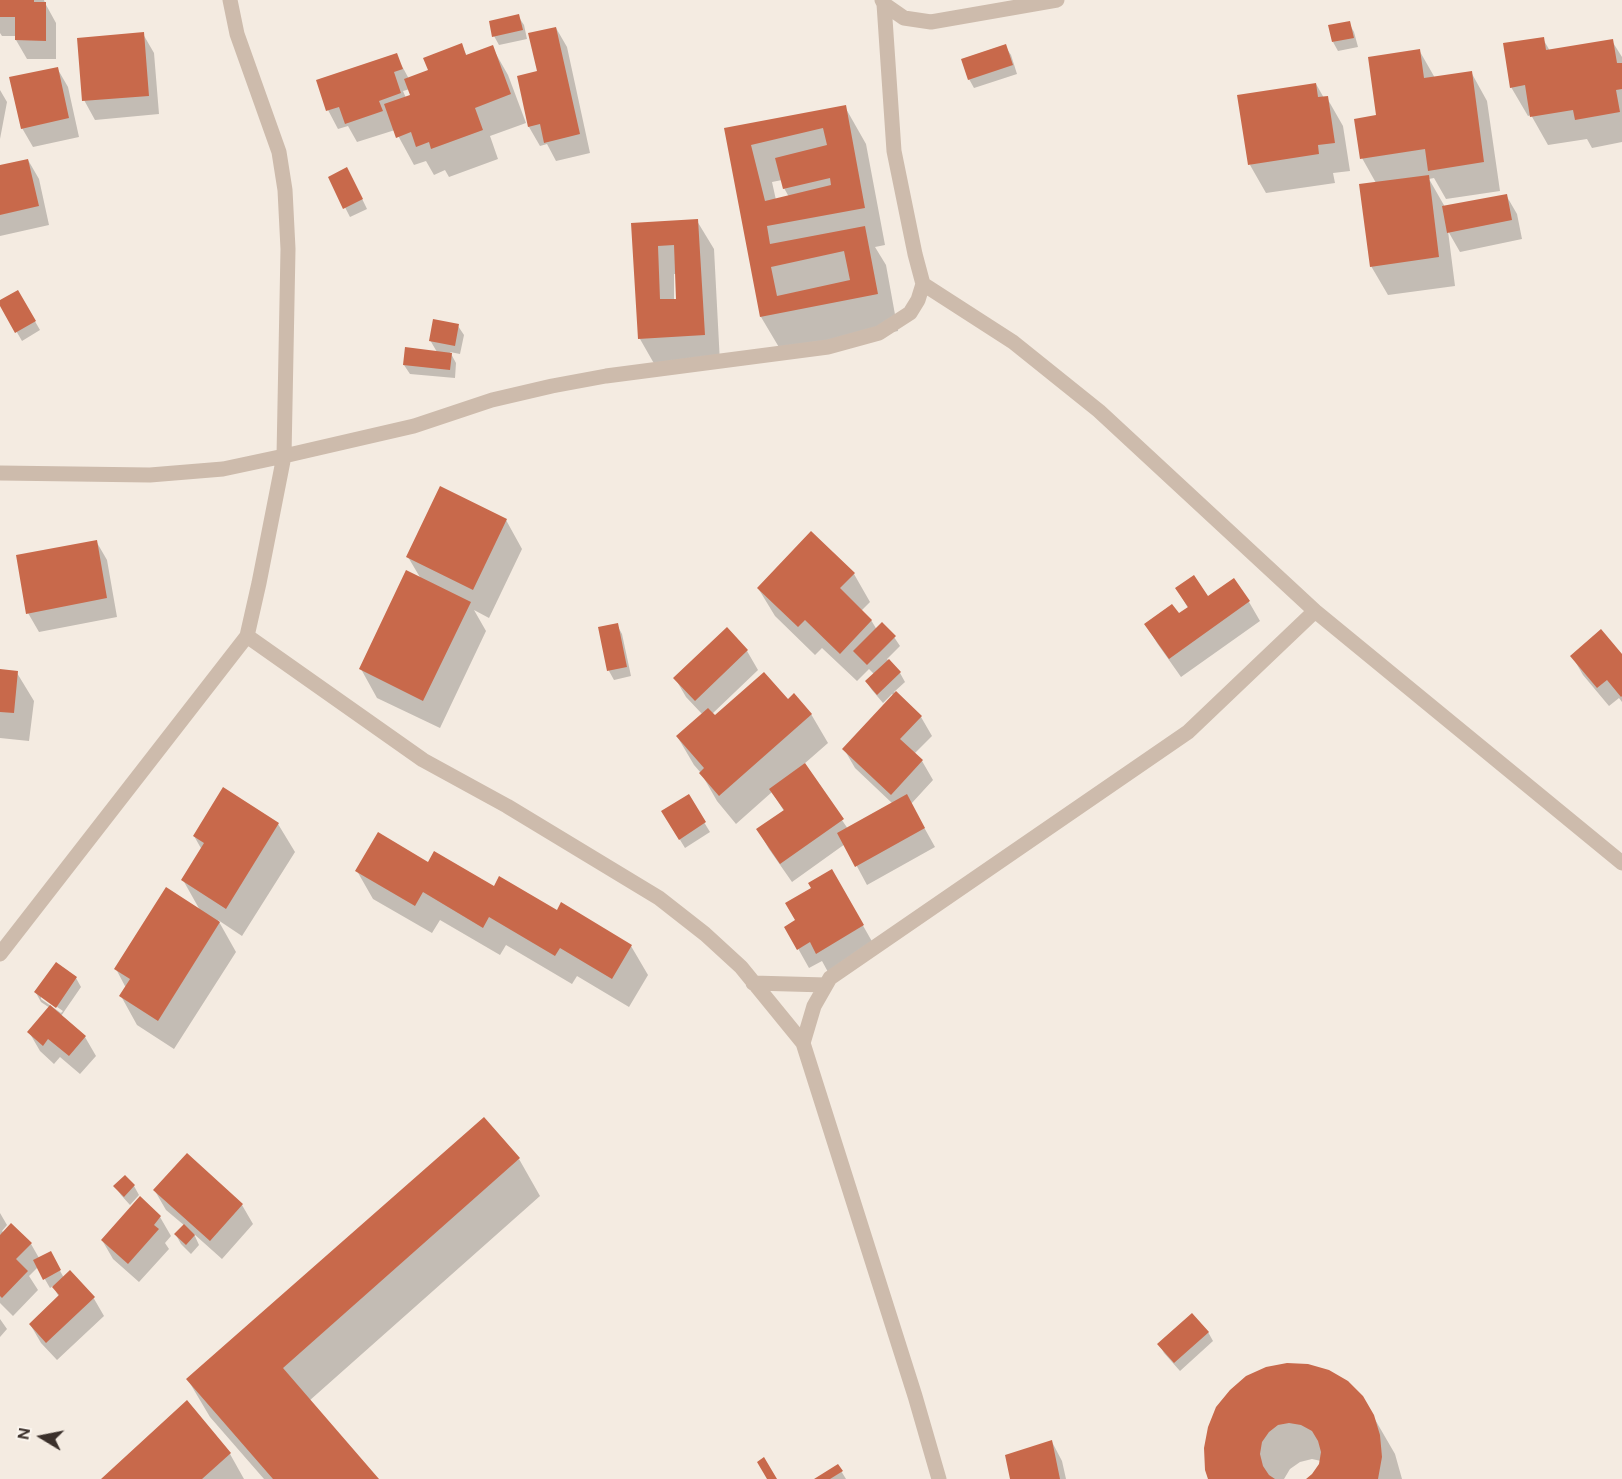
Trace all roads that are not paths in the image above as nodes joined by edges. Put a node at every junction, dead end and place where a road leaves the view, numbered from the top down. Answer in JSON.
{"nodes":[{"id":1,"x":230,"y":0,"type":"edge"},
{"id":2,"x":1057,"y":0,"type":"edge"},
{"id":3,"x":883,"y":2,"type":"edge"},
{"id":4,"x":923,"y":284,"type":"junction"},
{"id":5,"x":284,"y":456,"type":"junction"},
{"id":6,"x":0,"y":473,"type":"edge"},
{"id":7,"x":1315,"y":611,"type":"junction"},
{"id":8,"x":247,"y":636,"type":"junction"},
{"id":9,"x":1622,"y":863,"type":"edge"},
{"id":10,"x":0,"y":954,"type":"edge"},
{"id":11,"x":753,"y":983,"type":"junction"},
{"id":12,"x":826,"y":985,"type":"junction"},
{"id":13,"x":803,"y":1043,"type":"junction"},
{"id":14,"x":939,"y":1479,"type":"edge"}],
"edges":[{"from":1,"to":5,"type":"street"},
{"from":2,"to":3,"type":"street"},
{"from":3,"to":4,"type":"street"},
{"from":4,"to":5,"type":"street"},
{"from":4,"to":7,"type":"street"},
{"from":5,"to":6,"type":"street"},
{"from":5,"to":8,"type":"street"},
{"from":7,"to":9,"type":"street"},
{"from":7,"to":12,"type":"street"},
{"from":8,"to":10,"type":"street"},
{"from":8,"to":11,"type":"street"},
{"from":11,"to":12,"type":"street"},
{"from":11,"to":13,"type":"street"},
{"from":12,"to":13,"type":"street"},
{"from":13,"to":14,"type":"street"}]}
